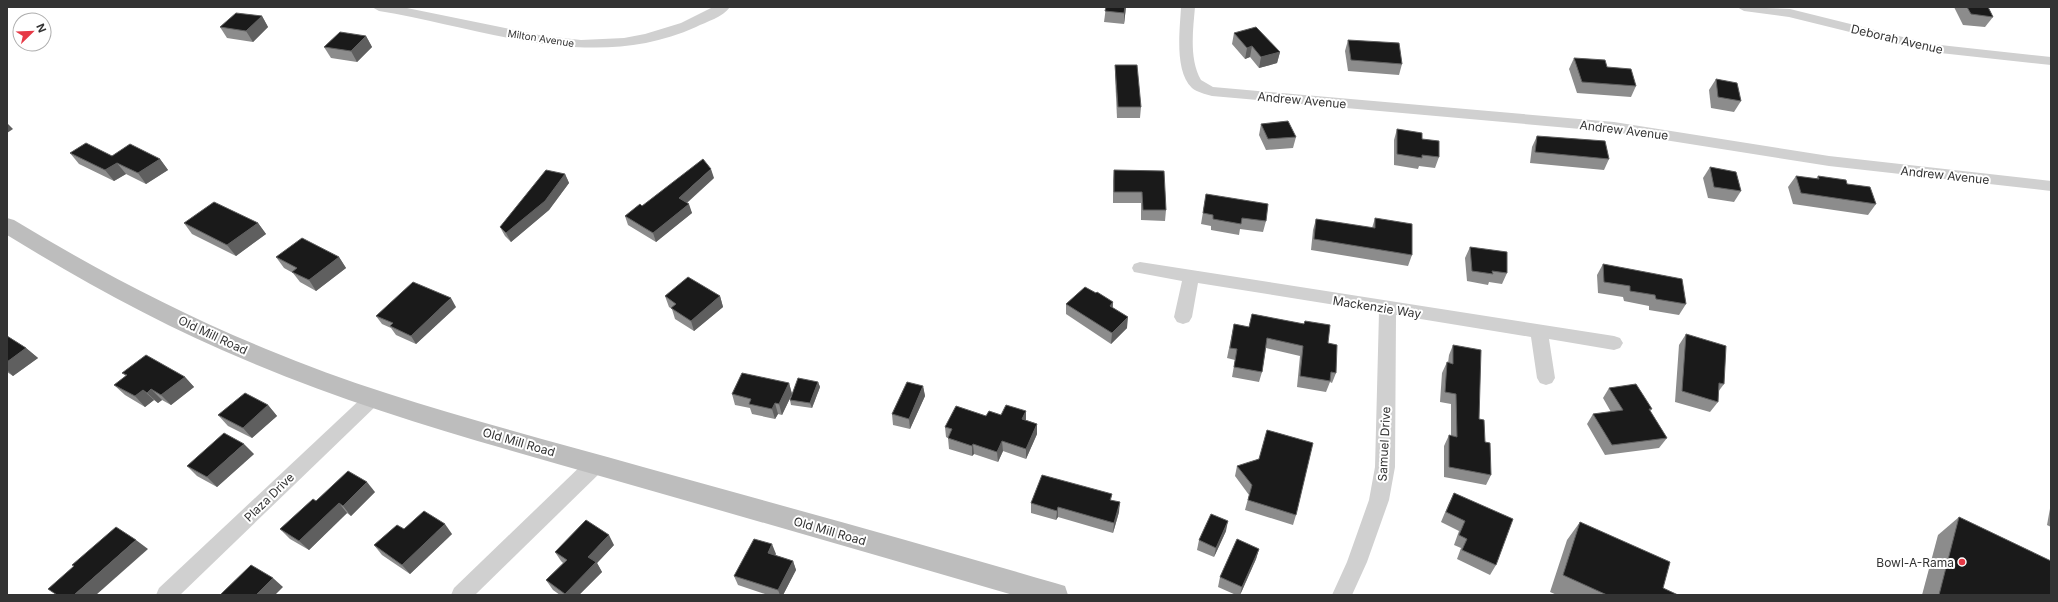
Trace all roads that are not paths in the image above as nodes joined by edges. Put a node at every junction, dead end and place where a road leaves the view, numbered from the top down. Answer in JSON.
{"nodes":[{"id":1,"x":378,"y":7,"type":"edge"},
{"id":2,"x":723,"y":7,"type":"edge"},
{"id":3,"x":1188,"y":7,"type":"edge"},
{"id":4,"x":1744,"y":7,"type":"edge"},
{"id":5,"x":1814,"y":13,"type":"edge"},
{"id":6,"x":2047,"y":61,"type":"edge"},
{"id":7,"x":2051,"y":72,"type":"edge"},
{"id":8,"x":2051,"y":186,"type":"edge"},
{"id":9,"x":7,"y":225,"type":"edge"},
{"id":10,"x":1140,"y":268,"type":"dead end"},
{"id":11,"x":1191,"y":277,"type":"junction"},
{"id":12,"x":1388,"y":309,"type":"junction"},
{"id":13,"x":1183,"y":317,"type":"dead end"},
{"id":14,"x":1539,"y":332,"type":"junction"},
{"id":15,"x":1614,"y":343,"type":"dead end"},
{"id":16,"x":1546,"y":378,"type":"dead end"},
{"id":17,"x":372,"y":399,"type":"junction"},
{"id":18,"x":596,"y":464,"type":"junction"},
{"id":19,"x":166,"y":595,"type":"edge"},
{"id":20,"x":461,"y":595,"type":"edge"},
{"id":21,"x":1055,"y":595,"type":"edge"},
{"id":22,"x":1342,"y":595,"type":"edge"}],
"edges":[{"from":1,"to":2,"type":"street","name":"Milton Avenue"},
{"from":3,"to":8,"type":"street","name":"Andrew Avenue"},
{"from":4,"to":5,"type":"street","name":"Deborah Avenue"},
{"from":5,"to":6,"type":"street","name":"Deborah Avenue"},
{"from":6,"to":7,"type":"street"},
{"from":9,"to":17,"type":"street","name":"Old Mill Road"},
{"from":10,"to":11,"type":"street","name":"Mackenzie Way"},
{"from":11,"to":12,"type":"street","name":"Mackenzie Way"},
{"from":11,"to":13,"type":"street"},
{"from":12,"to":14,"type":"street","name":"Mackenzie Way"},
{"from":12,"to":22,"type":"street","name":"Samuel Drive"},
{"from":14,"to":15,"type":"street","name":"Mackenzie Way"},
{"from":14,"to":16,"type":"street"},
{"from":17,"to":18,"type":"street","name":"Old Mill Road"},
{"from":17,"to":19,"type":"street","name":"Plaza Drive"},
{"from":18,"to":20,"type":"street"},
{"from":18,"to":21,"type":"street","name":"Old Mill Road"}]}
